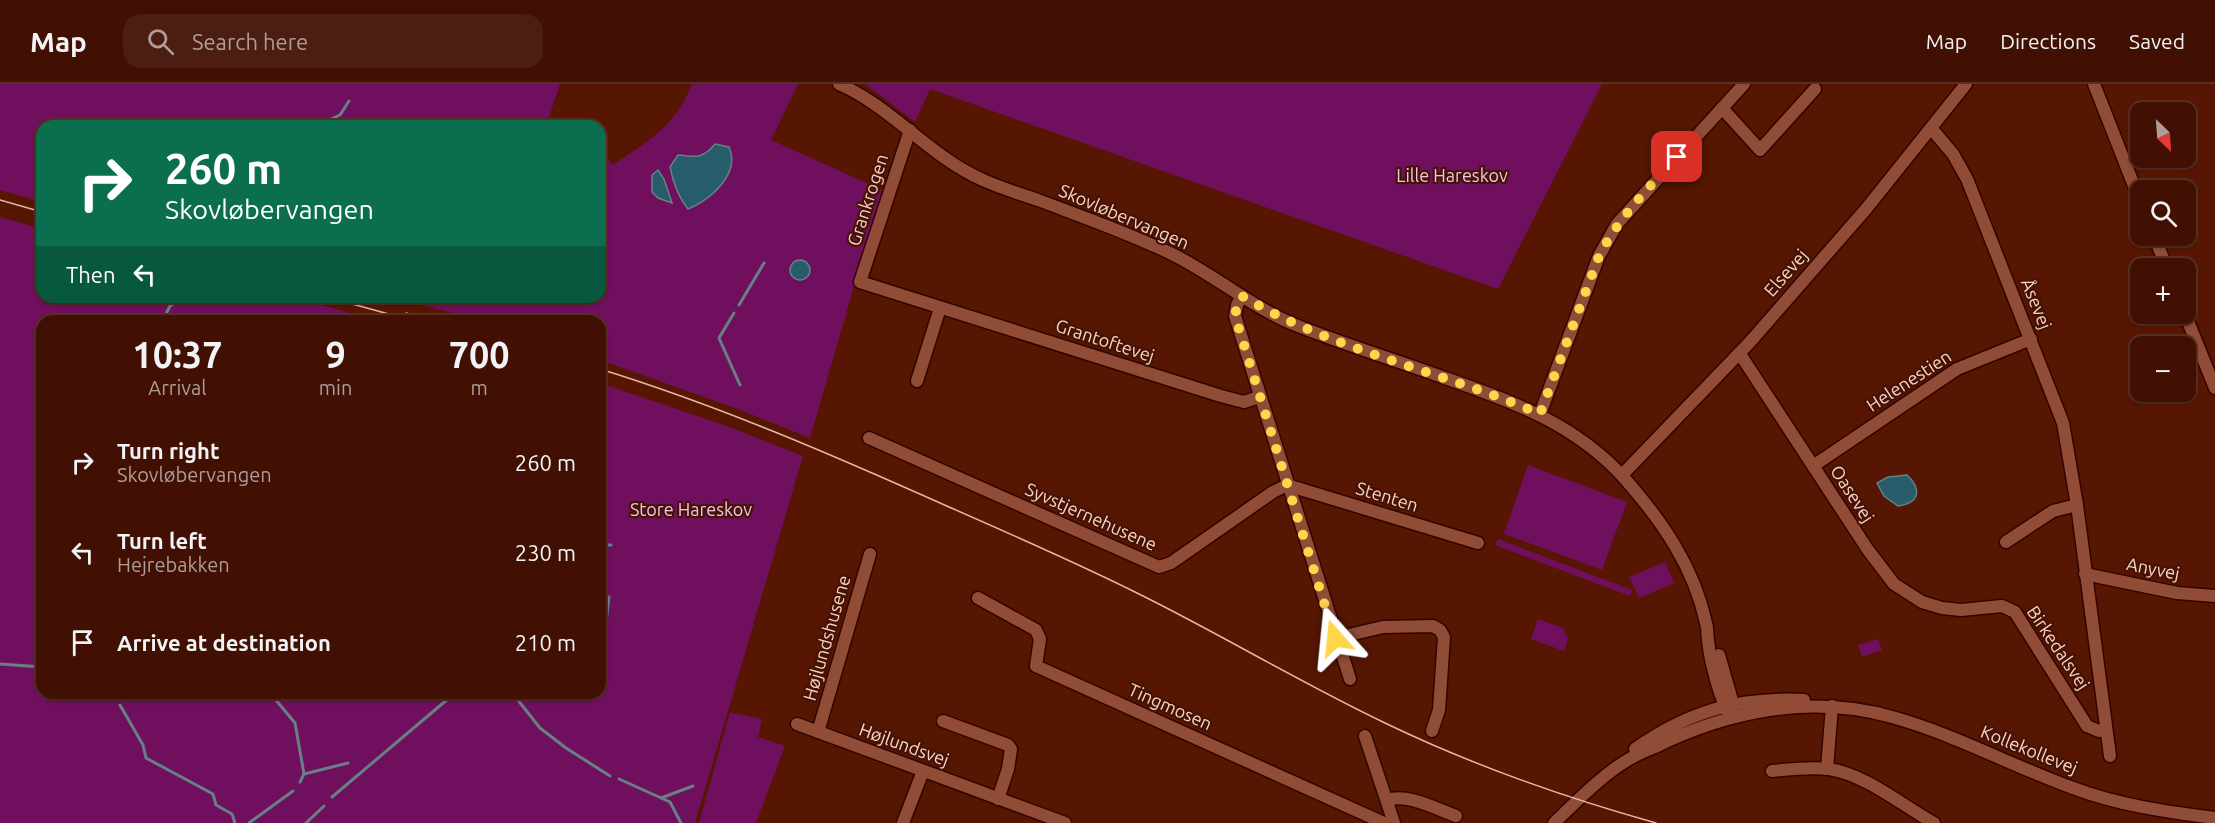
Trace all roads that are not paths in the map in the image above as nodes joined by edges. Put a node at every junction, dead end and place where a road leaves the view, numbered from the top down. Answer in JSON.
{"nodes":[{"id":1,"x":1744,"y":84,"type":"edge"},
{"id":2,"x":1966,"y":84,"type":"edge"},
{"id":3,"x":2094,"y":84,"type":"edge"},
{"id":4,"x":846,"y":85,"type":"edge"},
{"id":5,"x":1815,"y":89,"type":"dead end"},
{"id":6,"x":1722,"y":108,"type":"junction"},
{"id":7,"x":1932,"y":128,"type":"junction"},
{"id":8,"x":910,"y":130,"type":"junction"},
{"id":9,"x":2132,"y":180,"type":"edge"},
{"id":10,"x":860,"y":282,"type":"joint"},
{"id":11,"x":1242,"y":296,"type":"junction"},
{"id":12,"x":940,"y":308,"type":"junction"},
{"id":13,"x":2189,"y":324,"type":"edge"},
{"id":14,"x":2031,"y":339,"type":"junction"},
{"id":15,"x":1740,"y":354,"type":"junction"},
{"id":16,"x":917,"y":381,"type":"dead end"},
{"id":17,"x":2215,"y":388,"type":"edge"},
{"id":18,"x":1259,"y":397,"type":"junction"},
{"id":19,"x":1540,"y":414,"type":"junction"},
{"id":20,"x":869,"y":438,"type":"dead end"},
{"id":21,"x":1813,"y":466,"type":"junction"},
{"id":22,"x":1622,"y":475,"type":"junction"},
{"id":23,"x":1287,"y":485,"type":"junction"},
{"id":24,"x":2077,"y":505,"type":"junction"},
{"id":25,"x":2006,"y":542,"type":"dead end"},
{"id":26,"x":1478,"y":543,"type":"dead end"},
{"id":27,"x":870,"y":554,"type":"dead end"},
{"id":28,"x":2085,"y":574,"type":"junction"},
{"id":29,"x":2215,"y":596,"type":"edge"},
{"id":30,"x":978,"y":598,"type":"dead end"},
{"id":31,"x":1968,"y":608,"type":"joint"},
{"id":32,"x":1335,"y":638,"type":"junction"},
{"id":33,"x":1350,"y":679,"type":"dead end"},
{"id":34,"x":1728,"y":705,"type":"junction"},
{"id":35,"x":1832,"y":706,"type":"junction"},
{"id":36,"x":1731,"y":717,"type":"junction"},
{"id":37,"x":943,"y":721,"type":"dead end"},
{"id":38,"x":797,"y":724,"type":"dead end"},
{"id":39,"x":2106,"y":729,"type":"junction"},
{"id":40,"x":1430,"y":731,"type":"dead end"},
{"id":41,"x":818,"y":732,"type":"junction"},
{"id":42,"x":1365,"y":736,"type":"dead end"},
{"id":43,"x":2110,"y":756,"type":"dead end"},
{"id":44,"x":1626,"y":760,"type":"junction"},
{"id":45,"x":1827,"y":769,"type":"junction"},
{"id":46,"x":923,"y":771,"type":"junction"},
{"id":47,"x":1772,"y":771,"type":"dead end"},
{"id":48,"x":999,"y":799,"type":"junction"},
{"id":49,"x":1387,"y":800,"type":"junction"},
{"id":50,"x":1456,"y":816,"type":"dead end"},
{"id":51,"x":2215,"y":818,"type":"edge"},
{"id":52,"x":903,"y":823,"type":"edge"},
{"id":53,"x":1065,"y":823,"type":"edge"},
{"id":54,"x":1384,"y":823,"type":"edge"},
{"id":55,"x":1394,"y":823,"type":"edge"},
{"id":56,"x":1554,"y":823,"type":"edge"},
{"id":57,"x":1934,"y":823,"type":"edge"}],
"edges":[{"from":1,"to":6,"type":"street"},
{"from":2,"to":7,"type":"street","name":"Elsevej"},
{"from":3,"to":9,"type":"street"},
{"from":4,"to":8,"type":"street","name":"Skovløbervangen"},
{"from":5,"to":6,"type":"street"},
{"from":6,"to":19,"type":"street"},
{"from":7,"to":14,"type":"street","name":"Åsevej"},
{"from":7,"to":15,"type":"street","name":"Elsevej"},
{"from":8,"to":10,"type":"street","name":"Grankrogen"},
{"from":8,"to":11,"type":"street","name":"Skovløbervangen"},
{"from":10,"to":12,"type":"street","name":"Grantoftevej"},
{"from":11,"to":18,"type":"street"},
{"from":11,"to":19,"type":"street","name":"Skovløbervangen"},
{"from":12,"to":16,"type":"street"},
{"from":12,"to":18,"type":"street","name":"Grantoftevej"},
{"from":13,"to":17,"type":"street"},
{"from":14,"to":21,"type":"street","name":"Helenestien"},
{"from":14,"to":24,"type":"street","name":"Åsevej"},
{"from":15,"to":21,"type":"street","name":"Oasevej"},
{"from":15,"to":22,"type":"street","name":"Elsevej"},
{"from":18,"to":23,"type":"street"},
{"from":19,"to":22,"type":"street","name":"Skovløbervangen"},
{"from":20,"to":23,"type":"street","name":"Syvstjernehusene"},
{"from":21,"to":31,"type":"street","name":"Oasevej"},
{"from":22,"to":34,"type":"street","name":"Skovløbervangen"},
{"from":23,"to":26,"type":"street","name":"Stenten"},
{"from":23,"to":32,"type":"street"},
{"from":24,"to":25,"type":"street"},
{"from":24,"to":28,"type":"street","name":"Åsevej"},
{"from":27,"to":41,"type":"street","name":"Højlundshusene"},
{"from":28,"to":29,"type":"street","name":"Anyvej"},
{"from":28,"to":39,"type":"street","name":"Åsevej"},
{"from":30,"to":54,"type":"street","name":"Tingmosen"},
{"from":31,"to":39,"type":"street","name":"Birkedalsvej"},
{"from":32,"to":33,"type":"street"},
{"from":32,"to":40,"type":"street"},
{"from":34,"to":35,"type":"street","name":"Kollekollevej"},
{"from":34,"to":36,"type":"street","name":"Skovløbervangen"},
{"from":34,"to":44,"type":"street","name":"Kollekollevej"},
{"from":35,"to":36,"type":"street","name":"Kollekollevej"},
{"from":35,"to":45,"type":"street"},
{"from":35,"to":51,"type":"street","name":"Kollekollevej"},
{"from":36,"to":44,"type":"street","name":"Kollekollevej"},
{"from":37,"to":48,"type":"street","name":"Højlundsvej"},
{"from":38,"to":41,"type":"street","name":"Højlundsvej"},
{"from":39,"to":43,"type":"street","name":"Åsevej"},
{"from":41,"to":46,"type":"street","name":"Højlundsvej"},
{"from":42,"to":49,"type":"street"},
{"from":44,"to":56,"type":"street","name":"Kollekollevej"},
{"from":45,"to":47,"type":"street"},
{"from":45,"to":57,"type":"street"},
{"from":46,"to":48,"type":"street","name":"Højlundsvej"},
{"from":46,"to":52,"type":"street"},
{"from":48,"to":53,"type":"street","name":"Højlundsvej"},
{"from":49,"to":50,"type":"street"},
{"from":49,"to":55,"type":"street"}]}
